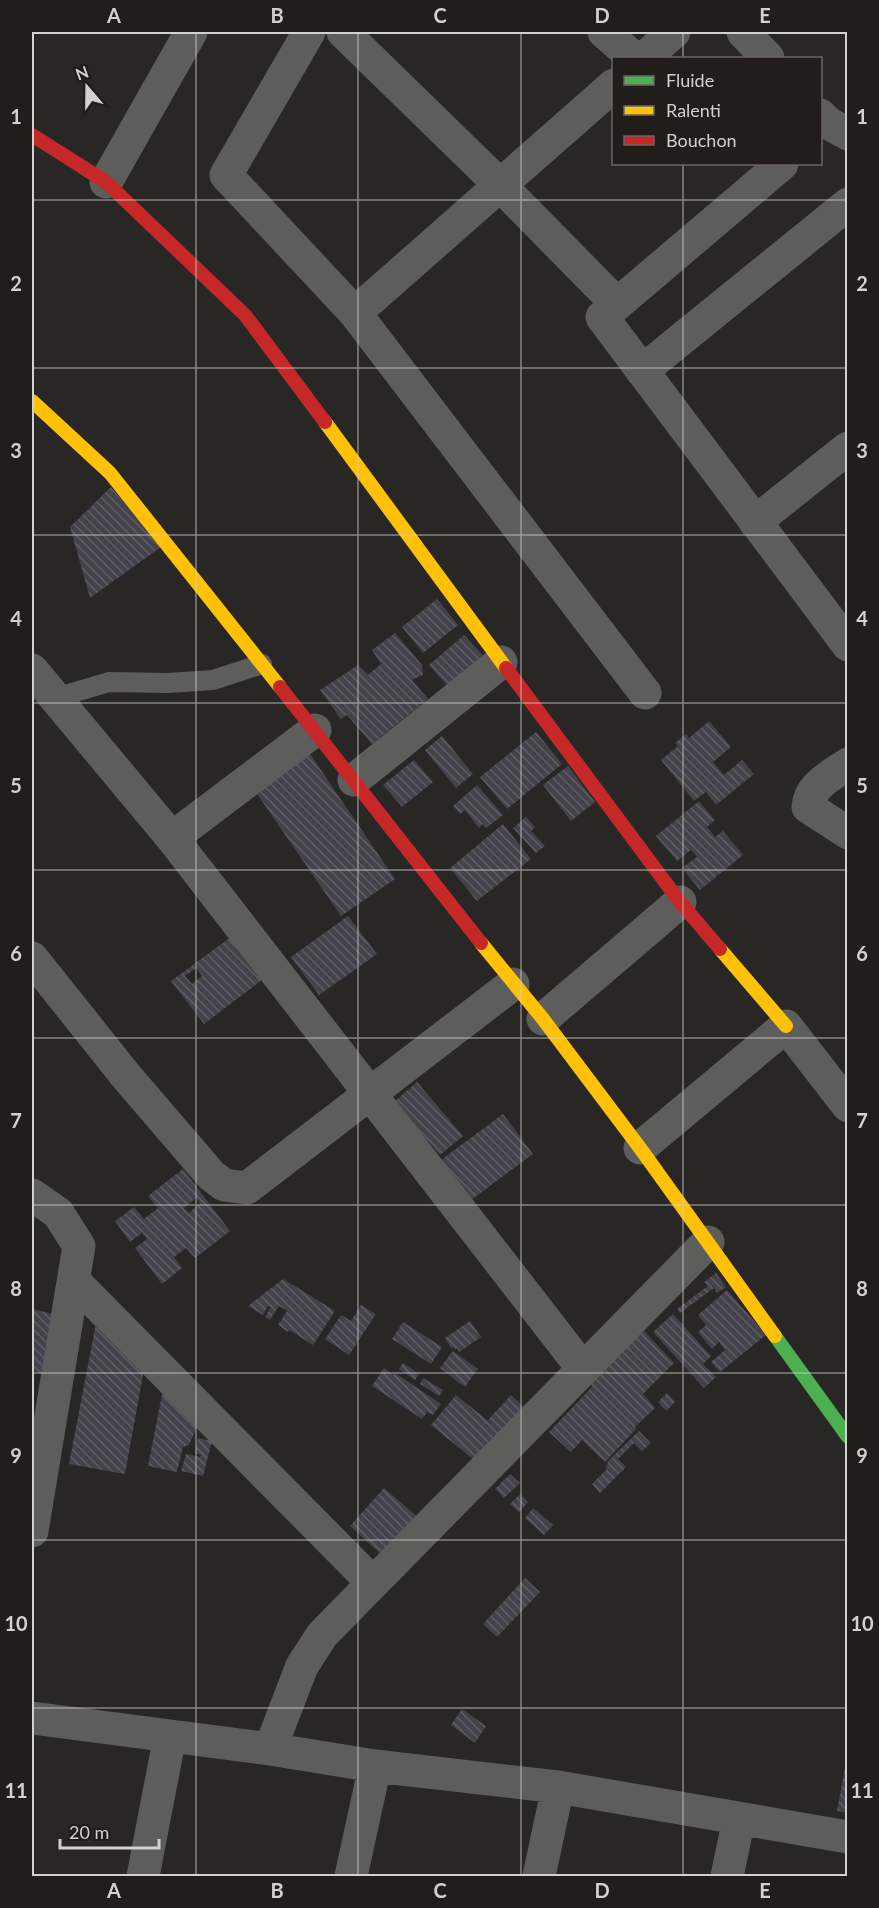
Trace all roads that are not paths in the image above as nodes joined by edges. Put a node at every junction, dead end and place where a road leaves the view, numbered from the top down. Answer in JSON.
{"nodes":[{"id":1,"x":191,"y":32,"type":"edge"},
{"id":2,"x":309,"y":32,"type":"edge"},
{"id":3,"x":343,"y":32,"type":"edge"},
{"id":4,"x":604,"y":32,"type":"edge"},
{"id":5,"x":674,"y":32,"type":"edge"},
{"id":6,"x":742,"y":32,"type":"edge"},
{"id":7,"x":633,"y":57,"type":"edge"},
{"id":8,"x":645,"y":57,"type":"edge"},
{"id":9,"x":767,"y":57,"type":"edge"},
{"id":10,"x":612,"y":88,"type":"edge"},
{"id":11,"x":32,"y":135,"type":"edge"},
{"id":12,"x":781,"y":165,"type":"edge"},
{"id":13,"x":106,"y":182,"type":"junction"},
{"id":14,"x":500,"y":185,"type":"junction"},
{"id":15,"x":848,"y":204,"type":"edge"},
{"id":16,"x":617,"y":304,"type":"junction"},
{"id":17,"x":355,"y":313,"type":"junction"},
{"id":18,"x":642,"y":371,"type":"junction"},
{"id":19,"x":35,"y":411,"type":"edge"},
{"id":20,"x":848,"y":448,"type":"edge"},
{"id":21,"x":755,"y":522,"type":"junction"},
{"id":22,"x":848,"y":645,"type":"edge"},
{"id":23,"x":501,"y":662,"type":"junction"},
{"id":24,"x":262,"y":664,"type":"junction"},
{"id":25,"x":32,"y":670,"type":"edge"},
{"id":26,"x":645,"y":693,"type":"dead end"},
{"id":27,"x":55,"y":698,"type":"junction"},
{"id":28,"x":315,"y":730,"type":"junction"},
{"id":29,"x":848,"y":764,"type":"edge"},
{"id":30,"x":354,"y":780,"type":"junction"},
{"id":31,"x":848,"y":833,"type":"edge"},
{"id":32,"x":172,"y":838,"type":"junction"},
{"id":33,"x":680,"y":902,"type":"junction"},
{"id":34,"x":32,"y":958,"type":"edge"},
{"id":35,"x":513,"y":984,"type":"junction"},
{"id":36,"x":543,"y":1019,"type":"junction"},
{"id":37,"x":786,"y":1026,"type":"junction"},
{"id":38,"x":370,"y":1094,"type":"junction"},
{"id":39,"x":848,"y":1106,"type":"edge"},
{"id":40,"x":640,"y":1148,"type":"junction"},
{"id":41,"x":32,"y":1195,"type":"edge"},
{"id":42,"x":708,"y":1242,"type":"junction"},
{"id":43,"x":74,"y":1281,"type":"junction"},
{"id":44,"x":583,"y":1369,"type":"junction"},
{"id":45,"x":848,"y":1437,"type":"edge"},
{"id":46,"x":32,"y":1526,"type":"edge"},
{"id":47,"x":372,"y":1582,"type":"junction"},
{"id":48,"x":32,"y":1718,"type":"edge"},
{"id":49,"x":170,"y":1736,"type":"junction"},
{"id":50,"x":270,"y":1749,"type":"junction"},
{"id":51,"x":375,"y":1766,"type":"junction"},
{"id":52,"x":558,"y":1787,"type":"junction"},
{"id":53,"x":740,"y":1819,"type":"junction"},
{"id":54,"x":848,"y":1837,"type":"edge"},
{"id":55,"x":142,"y":1876,"type":"edge"},
{"id":56,"x":351,"y":1876,"type":"edge"},
{"id":57,"x":539,"y":1876,"type":"edge"},
{"id":58,"x":727,"y":1876,"type":"edge"}],
"edges":[{"from":1,"to":13,"type":"street"},
{"from":2,"to":17,"type":"street"},
{"from":3,"to":14,"type":"street"},
{"from":4,"to":7,"type":"street"},
{"from":5,"to":8,"type":"street"},
{"from":6,"to":9,"type":"street"},
{"from":10,"to":14,"type":"street"},
{"from":11,"to":13,"type":"street"},
{"from":12,"to":16,"type":"street"},
{"from":13,"to":23,"type":"street"},
{"from":14,"to":16,"type":"street"},
{"from":14,"to":17,"type":"street"},
{"from":15,"to":18,"type":"street"},
{"from":16,"to":18,"type":"street"},
{"from":17,"to":26,"type":"street"},
{"from":18,"to":21,"type":"street"},
{"from":19,"to":24,"type":"street"},
{"from":20,"to":21,"type":"street"},
{"from":21,"to":22,"type":"street"},
{"from":23,"to":30,"type":"street"},
{"from":23,"to":33,"type":"street"},
{"from":24,"to":27,"type":"lane"},
{"from":24,"to":28,"type":"street"},
{"from":25,"to":27,"type":"street"},
{"from":27,"to":32,"type":"street"},
{"from":28,"to":30,"type":"street"},
{"from":28,"to":32,"type":"street"},
{"from":29,"to":31,"type":"street"},
{"from":30,"to":35,"type":"street"},
{"from":32,"to":38,"type":"street"},
{"from":33,"to":36,"type":"street"},
{"from":33,"to":37,"type":"street"},
{"from":34,"to":38,"type":"street"},
{"from":35,"to":36,"type":"street"},
{"from":35,"to":38,"type":"street"},
{"from":36,"to":40,"type":"street"},
{"from":37,"to":39,"type":"street"},
{"from":37,"to":40,"type":"street"},
{"from":38,"to":44,"type":"street"},
{"from":40,"to":42,"type":"street"},
{"from":41,"to":43,"type":"street"},
{"from":42,"to":44,"type":"street"},
{"from":42,"to":45,"type":"street"},
{"from":43,"to":46,"type":"street"},
{"from":43,"to":47,"type":"street"},
{"from":44,"to":47,"type":"street"},
{"from":47,"to":50,"type":"street"},
{"from":48,"to":49,"type":"street"},
{"from":49,"to":50,"type":"street"},
{"from":49,"to":55,"type":"street"},
{"from":50,"to":51,"type":"street"},
{"from":51,"to":52,"type":"street"},
{"from":51,"to":56,"type":"street"},
{"from":52,"to":53,"type":"street"},
{"from":52,"to":57,"type":"street"},
{"from":53,"to":54,"type":"street"},
{"from":53,"to":58,"type":"street"}]}
